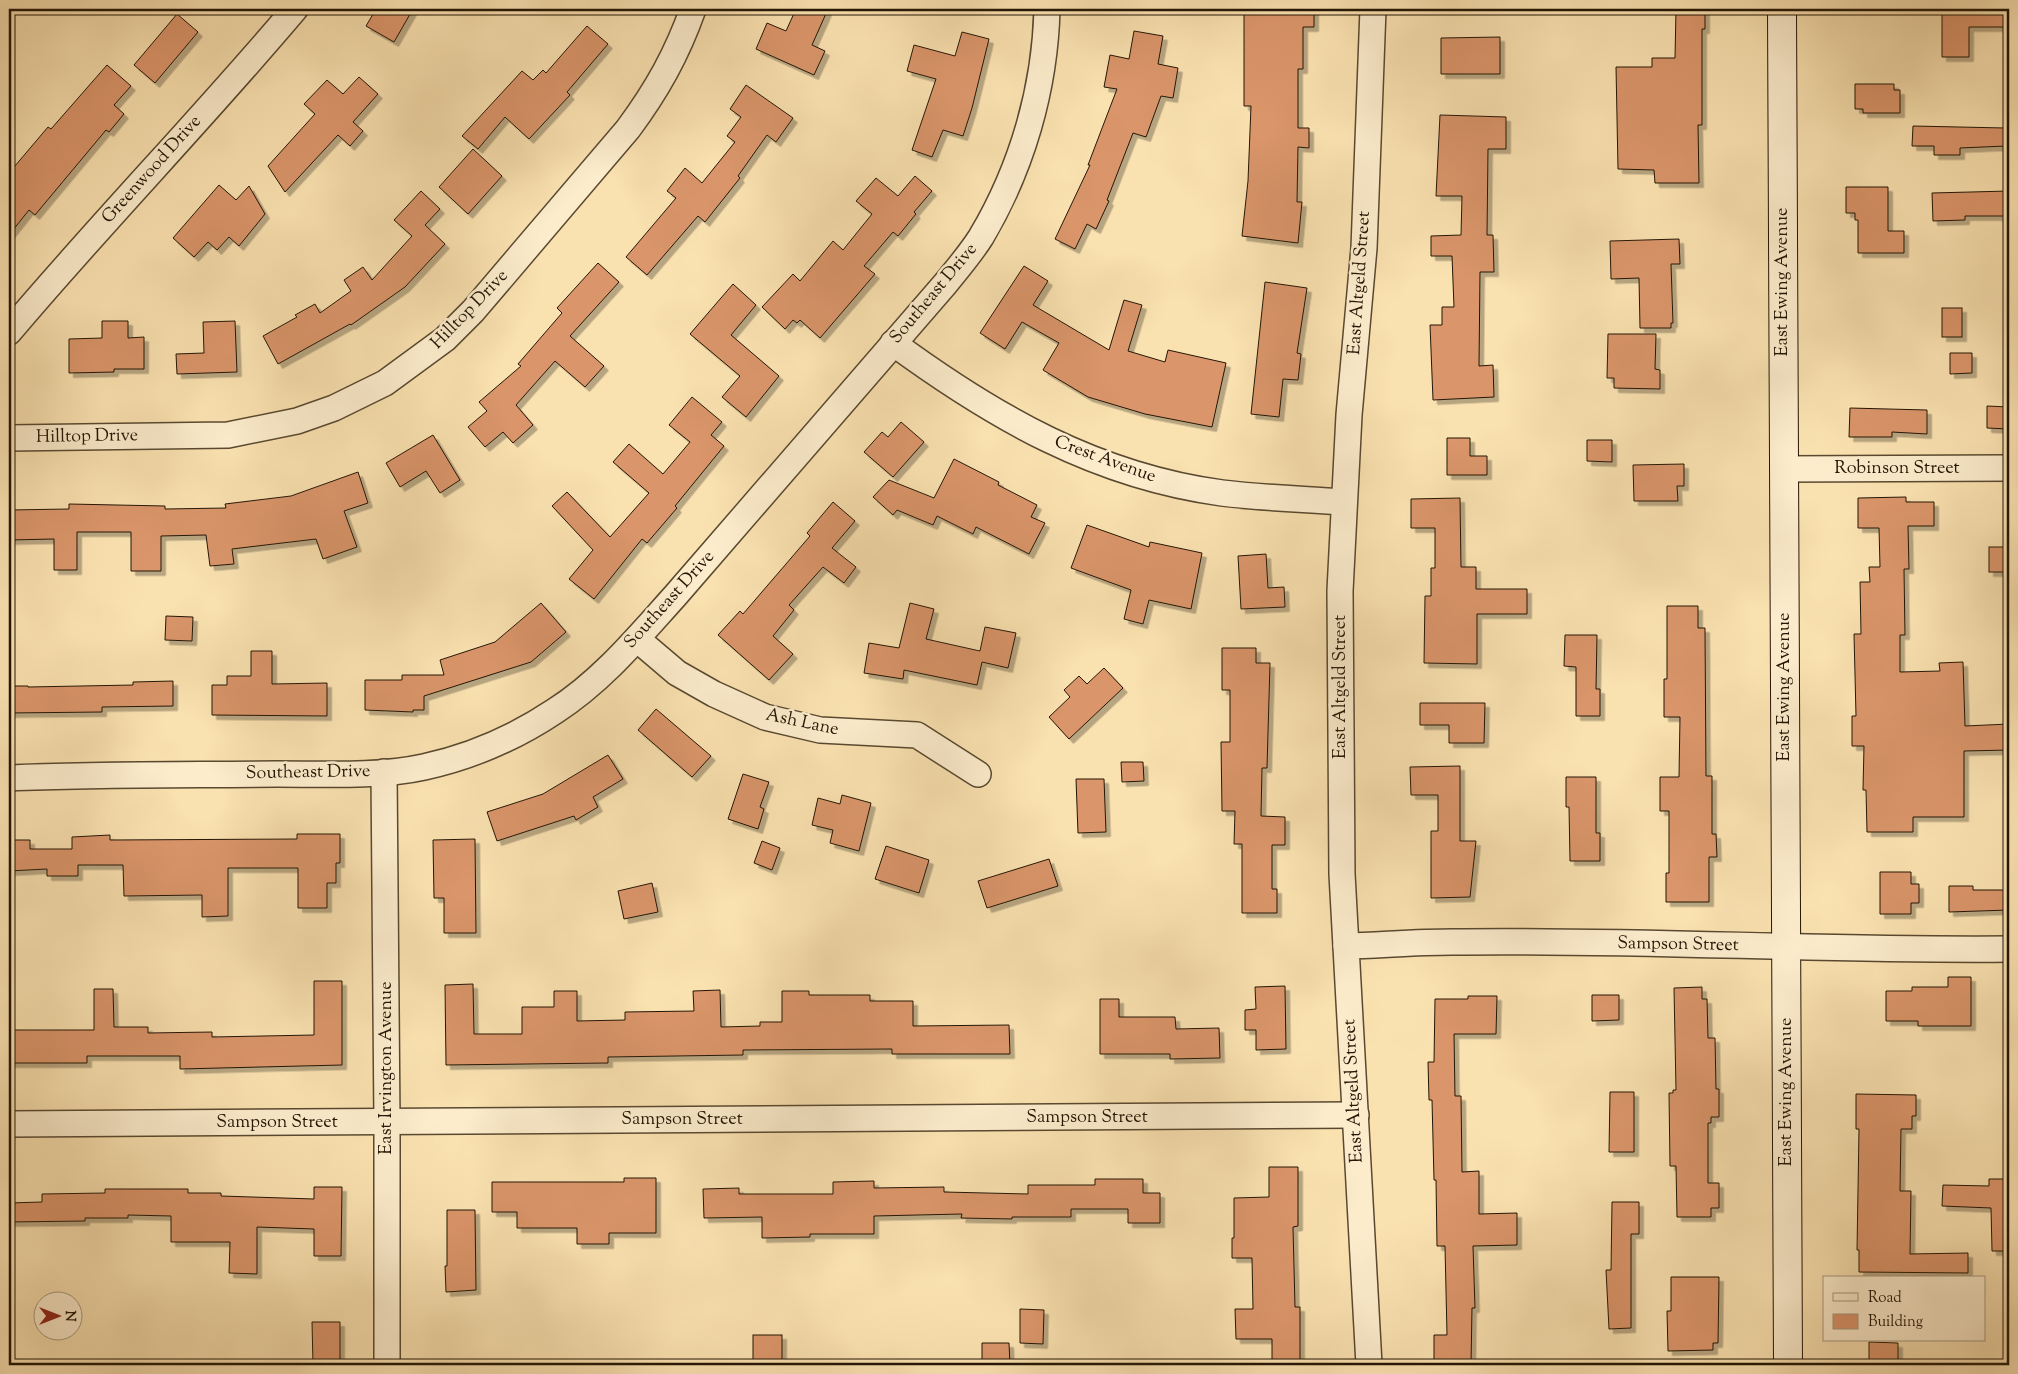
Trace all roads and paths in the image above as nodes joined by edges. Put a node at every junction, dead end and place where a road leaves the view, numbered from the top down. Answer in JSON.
{"nodes":[{"id":1,"x":295,"y":9,"type":"edge"},
{"id":2,"x":693,"y":9,"type":"edge"},
{"id":3,"x":1047,"y":9,"type":"edge"},
{"id":4,"x":1373,"y":9,"type":"edge"},
{"id":5,"x":1782,"y":9,"type":"edge"},
{"id":6,"x":9,"y":332,"type":"edge"},
{"id":7,"x":893,"y":343,"type":"junction"},
{"id":8,"x":9,"y":438,"type":"edge"},
{"id":9,"x":2009,"y":468,"type":"edge"},
{"id":10,"x":1784,"y":469,"type":"junction"},
{"id":11,"x":1344,"y":502,"type":"junction"},
{"id":12,"x":636,"y":639,"type":"junction"},
{"id":13,"x":384,"y":772,"type":"junction"},
{"id":14,"x":978,"y":774,"type":"dead end"},
{"id":15,"x":9,"y":778,"type":"edge"},
{"id":16,"x":1346,"y":946,"type":"junction"},
{"id":17,"x":1786,"y":948,"type":"junction"},
{"id":18,"x":2009,"y":949,"type":"edge"},
{"id":19,"x":1356,"y":1115,"type":"junction"},
{"id":20,"x":387,"y":1122,"type":"junction"},
{"id":21,"x":9,"y":1124,"type":"edge"},
{"id":22,"x":387,"y":1365,"type":"edge"},
{"id":23,"x":1368,"y":1365,"type":"edge"},
{"id":24,"x":1788,"y":1365,"type":"edge"}],
"edges":[{"from":1,"to":6,"type":"street","name":"Greenwood Drive"},
{"from":2,"to":8,"type":"street","name":"Hilltop Drive"},
{"from":3,"to":7,"type":"street","name":"Southeast Drive"},
{"from":4,"to":11,"type":"street","name":"East Altgeld Street"},
{"from":5,"to":10,"type":"street","name":"East Ewing Avenue"},
{"from":7,"to":11,"type":"street","name":"Crest Avenue"},
{"from":7,"to":12,"type":"street","name":"Southeast Drive"},
{"from":9,"to":10,"type":"street","name":"Robinson Street"},
{"from":10,"to":17,"type":"street","name":"East Ewing Avenue"},
{"from":11,"to":16,"type":"street","name":"East Altgeld Street"},
{"from":12,"to":13,"type":"street","name":"Southeast Drive"},
{"from":12,"to":14,"type":"street","name":"Ash Lane"},
{"from":13,"to":15,"type":"street","name":"Southeast Drive"},
{"from":13,"to":20,"type":"street","name":"East Irvington Avenue"},
{"from":16,"to":17,"type":"street","name":"Sampson Street"},
{"from":16,"to":19,"type":"street","name":"East Altgeld Street"},
{"from":17,"to":18,"type":"street","name":"Sampson Street"},
{"from":17,"to":24,"type":"street","name":"East Ewing Avenue"},
{"from":19,"to":20,"type":"street","name":"Sampson Street"},
{"from":19,"to":23,"type":"street","name":"East Altgeld Street"},
{"from":20,"to":21,"type":"street","name":"Sampson Street"},
{"from":20,"to":22,"type":"street","name":"East Irvington Avenue"}]}
